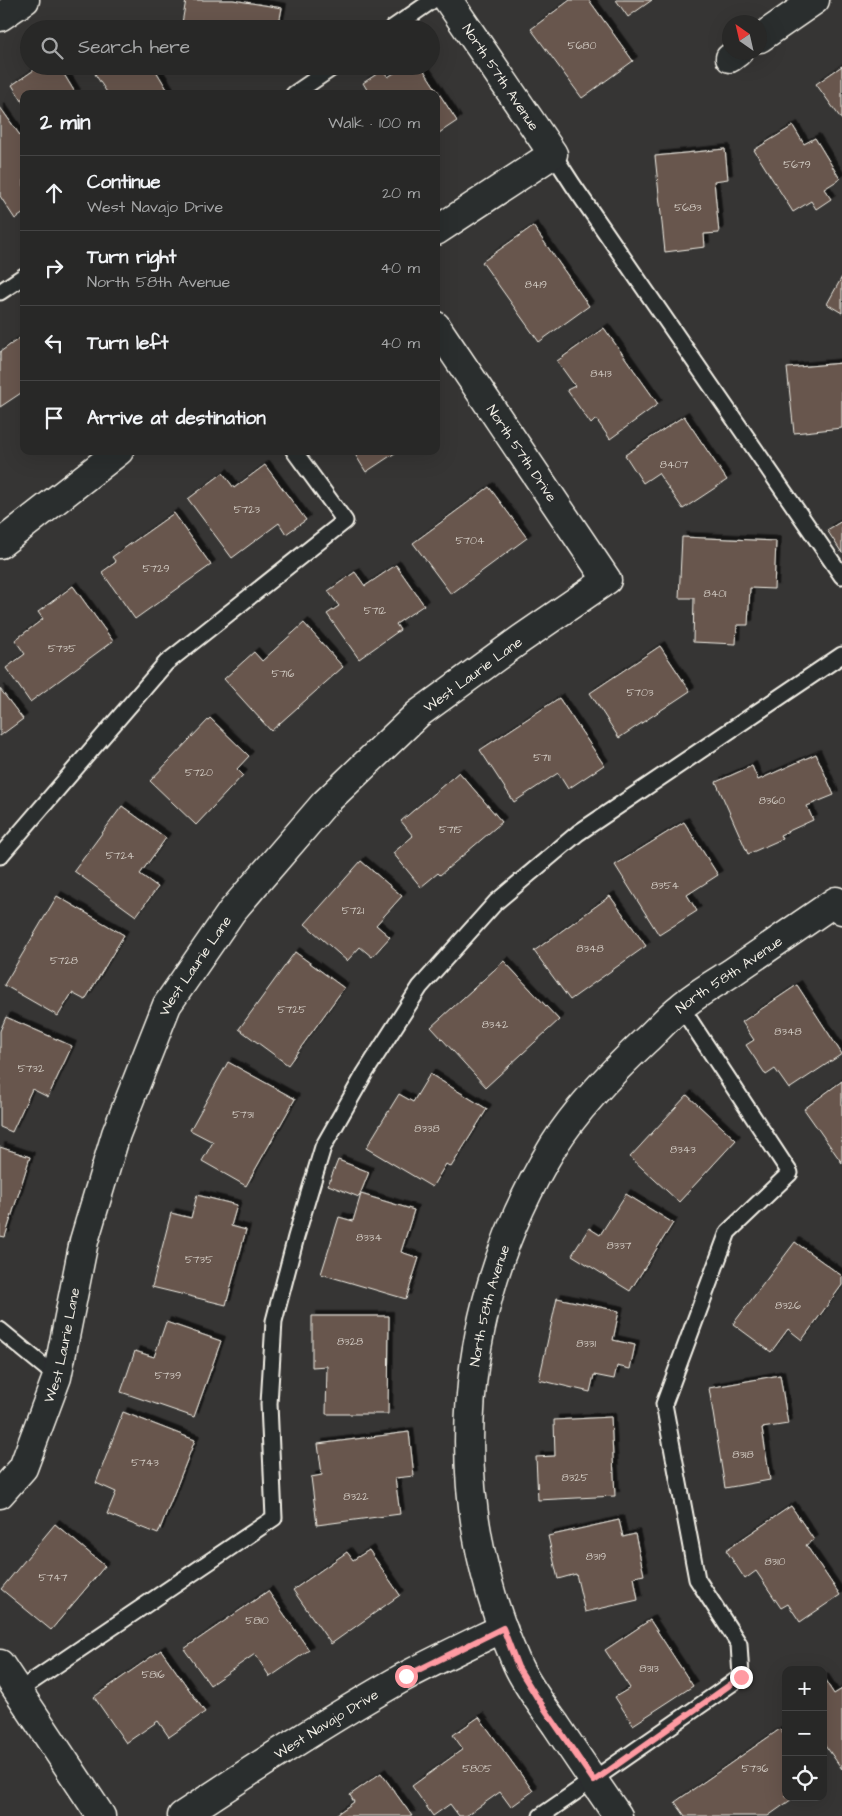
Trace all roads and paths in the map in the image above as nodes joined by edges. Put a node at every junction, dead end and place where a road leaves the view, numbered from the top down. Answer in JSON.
{"nodes":[{"id":1,"x":26,"y":0,"type":"edge"},
{"id":2,"x":433,"y":0,"type":"edge"},
{"id":3,"x":448,"y":0,"type":"edge"},
{"id":4,"x":815,"y":0,"type":"edge"},
{"id":5,"x":0,"y":17,"type":"edge"},
{"id":6,"x":404,"y":20,"type":"edge"},
{"id":7,"x":767,"y":33,"type":"edge"},
{"id":8,"x":322,"y":75,"type":"edge"},
{"id":9,"x":300,"y":90,"type":"edge"},
{"id":10,"x":553,"y":154,"type":"junction"},
{"id":11,"x":440,"y":228,"type":"edge"},
{"id":12,"x":20,"y":279,"type":"edge"},
{"id":13,"x":0,"y":292,"type":"edge"},
{"id":14,"x":440,"y":332,"type":"edge"},
{"id":15,"x":113,"y":455,"type":"edge"},
{"id":16,"x":297,"y":455,"type":"edge"},
{"id":17,"x":0,"y":544,"type":"edge"},
{"id":18,"x":842,"y":576,"type":"edge"},
{"id":19,"x":607,"y":580,"type":"joint"},
{"id":20,"x":842,"y":655,"type":"edge"},
{"id":21,"x":0,"y":856,"type":"edge"},
{"id":22,"x":839,"y":905,"type":"edge"},
{"id":23,"x":680,"y":1007,"type":"junction"},
{"id":24,"x":0,"y":1330,"type":"edge"},
{"id":25,"x":57,"y":1377,"type":"junction"},
{"id":26,"x":0,"y":1494,"type":"edge"},
{"id":27,"x":503,"y":1628,"type":"junction"},
{"id":28,"x":0,"y":1664,"type":"edge"},
{"id":29,"x":18,"y":1691,"type":"junction"},
{"id":30,"x":594,"y":1781,"type":"junction"},
{"id":31,"x":101,"y":1816,"type":"edge"},
{"id":32,"x":182,"y":1816,"type":"edge"},
{"id":33,"x":542,"y":1816,"type":"edge"},
{"id":34,"x":618,"y":1816,"type":"edge"}],
"edges":[{"from":1,"to":5,"type":"street"},
{"from":2,"to":6,"type":"lane"},
{"from":3,"to":10,"type":"street","name":"North 57th Avenue"},
{"from":4,"to":7,"type":"street"},
{"from":8,"to":9,"type":"lane"},
{"from":10,"to":11,"type":"street"},
{"from":10,"to":18,"type":"lane"},
{"from":12,"to":13,"type":"lane"},
{"from":14,"to":19,"type":"street","name":"North 57th Drive"},
{"from":15,"to":17,"type":"street"},
{"from":16,"to":21,"type":"lane"},
{"from":19,"to":25,"type":"street","name":"West Laurie Lane"},
{"from":20,"to":29,"type":"lane"},
{"from":22,"to":23,"type":"street","name":"North 58th Avenue"},
{"from":23,"to":27,"type":"street","name":"North 58th Avenue"},
{"from":23,"to":30,"type":"lane"},
{"from":24,"to":25,"type":"lane"},
{"from":25,"to":26,"type":"street","name":"West Laurie Lane"},
{"from":27,"to":30,"type":"street","name":"North 58th Avenue"},
{"from":27,"to":32,"type":"street","name":"West Navajo Drive"},
{"from":28,"to":29,"type":"street"},
{"from":29,"to":31,"type":"street"},
{"from":30,"to":33,"type":"lane"},
{"from":30,"to":34,"type":"street","name":"North 58th Avenue"}]}
